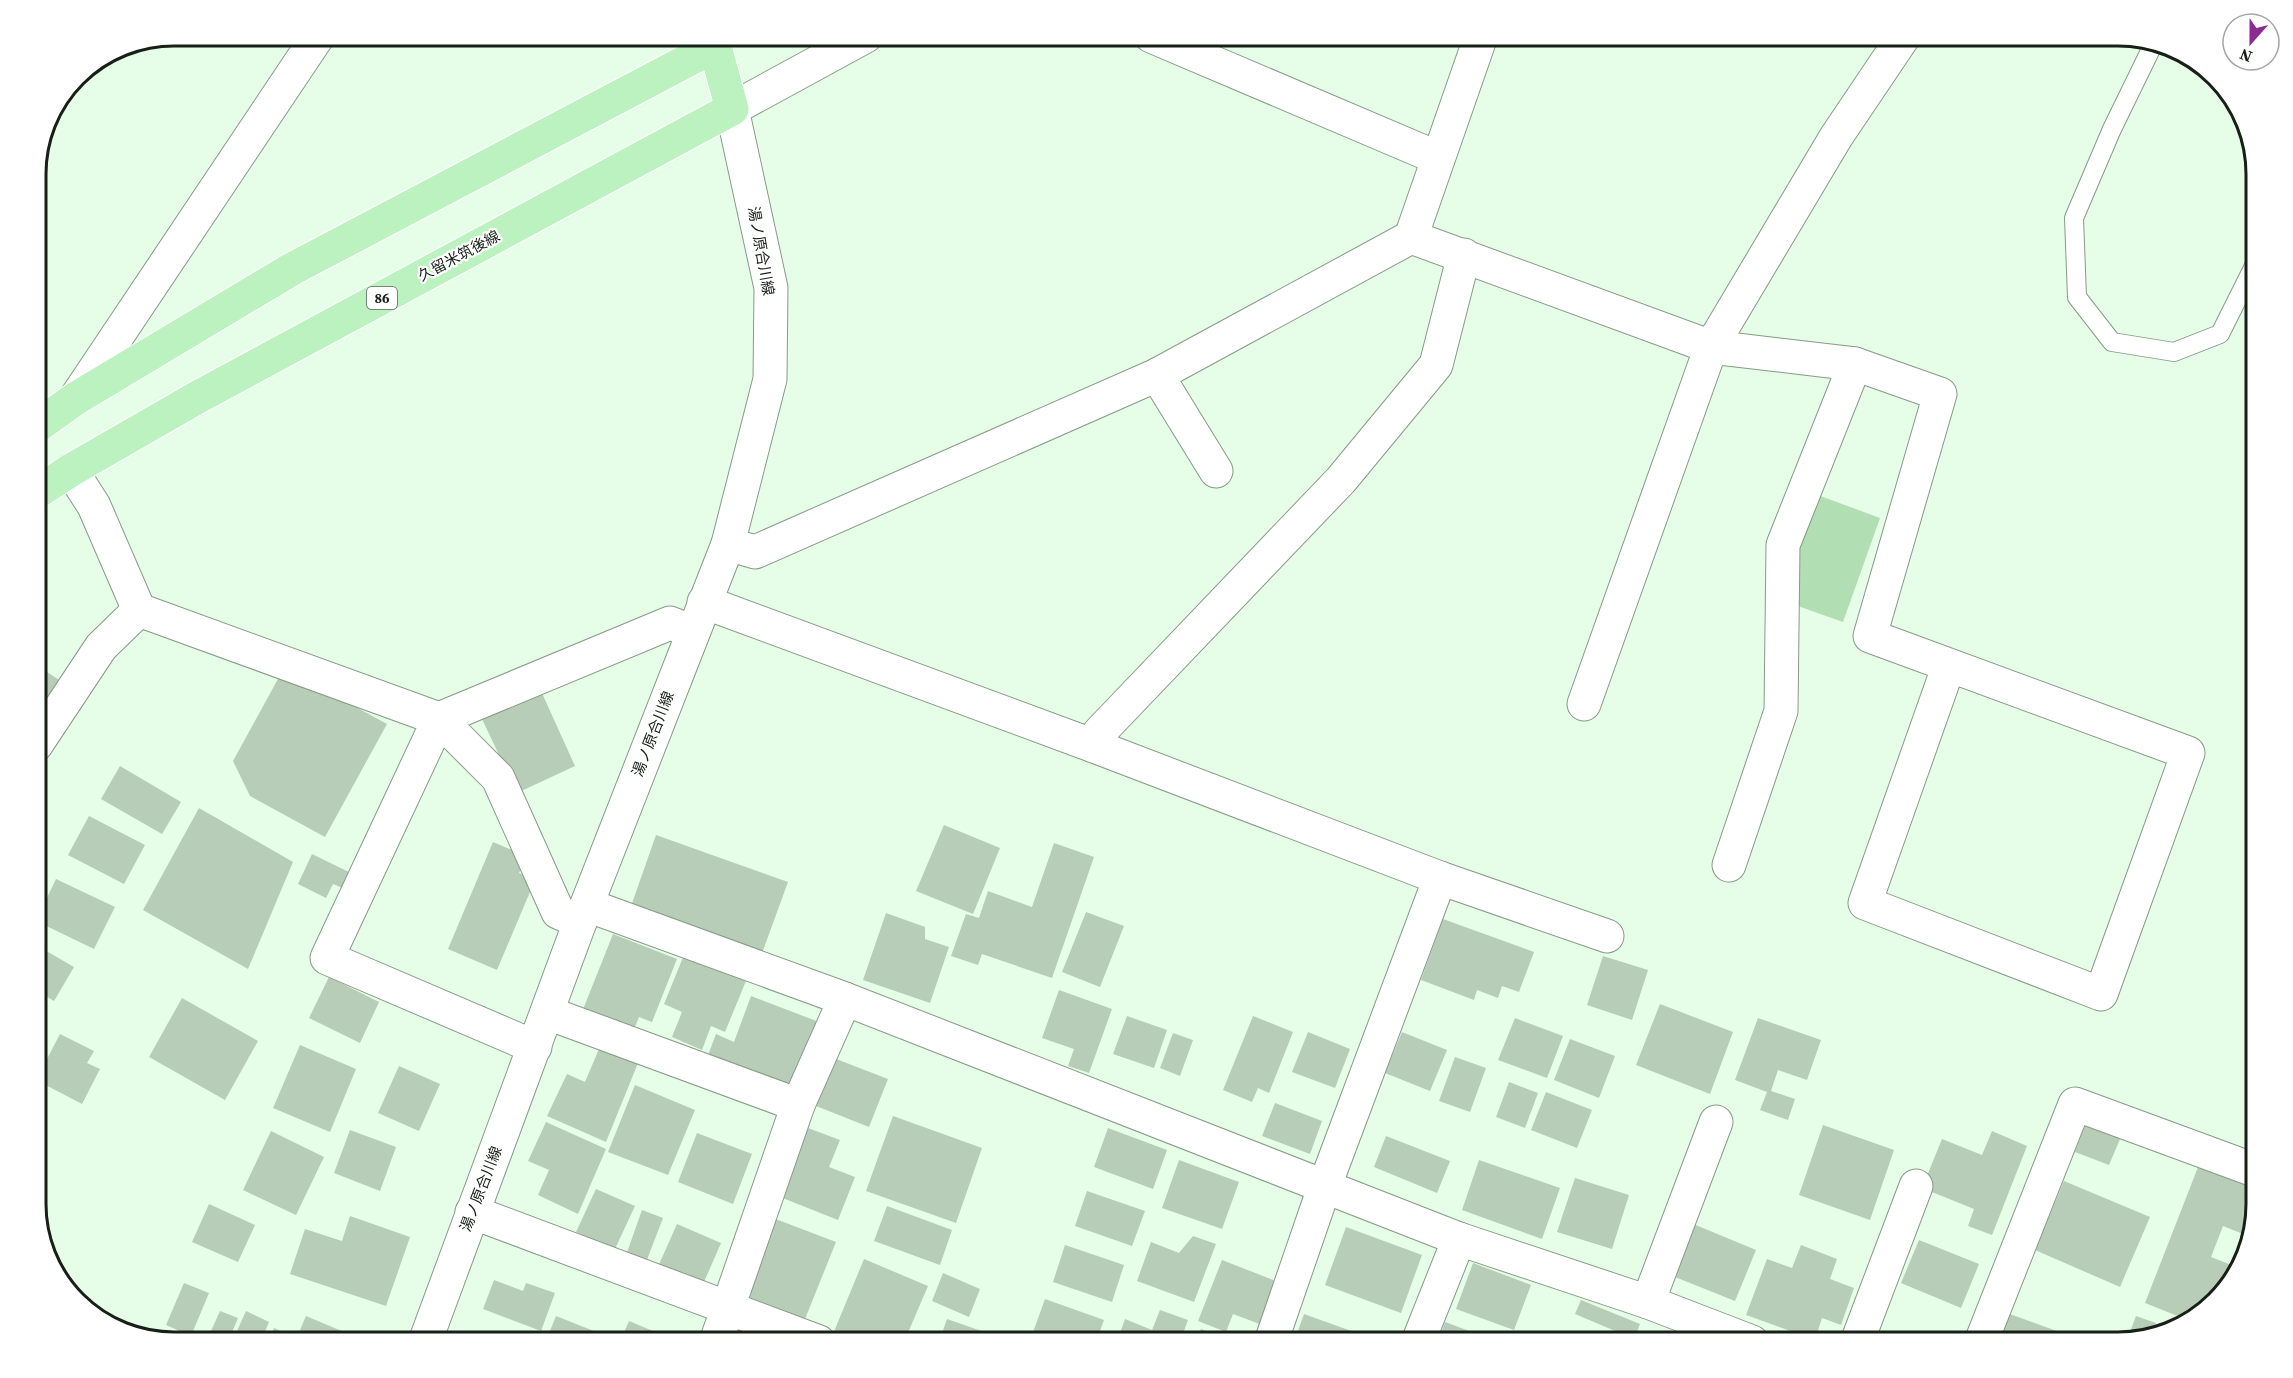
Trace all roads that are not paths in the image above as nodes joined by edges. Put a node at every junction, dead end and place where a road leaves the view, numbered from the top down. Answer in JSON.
{"nodes":[{"id":1,"x":1176,"y":46,"type":"edge"},
{"id":2,"x":1477,"y":46,"type":"edge"},
{"id":3,"x":1897,"y":46,"type":"edge"},
{"id":4,"x":311,"y":47,"type":"edge"},
{"id":5,"x":706,"y":47,"type":"edge"},
{"id":6,"x":721,"y":47,"type":"edge"},
{"id":7,"x":846,"y":47,"type":"edge"},
{"id":8,"x":2150,"y":51,"type":"edge"},
{"id":9,"x":732,"y":109,"type":"junction"},
{"id":10,"x":1438,"y":158,"type":"junction"},
{"id":11,"x":1411,"y":237,"type":"junction"},
{"id":12,"x":1464,"y":255,"type":"junction"},
{"id":13,"x":2246,"y":282,"type":"edge"},
{"id":14,"x":1711,"y":347,"type":"junction"},
{"id":15,"x":1855,"y":364,"type":"junction"},
{"id":16,"x":1157,"y":375,"type":"junction"},
{"id":17,"x":75,"y":399,"type":"junction"},
{"id":18,"x":47,"y":416,"type":"edge"},
{"id":19,"x":71,"y":470,"type":"junction"},
{"id":20,"x":1216,"y":471,"type":"dead end"},
{"id":21,"x":47,"y":486,"type":"edge"},
{"id":22,"x":728,"y":544,"type":"junction"},
{"id":23,"x":139,"y":610,"type":"junction"},
{"id":24,"x":698,"y":617,"type":"junction"},
{"id":25,"x":1949,"y":665,"type":"junction"},
{"id":26,"x":1584,"y":704,"type":"dead end"},
{"id":27,"x":439,"y":719,"type":"junction"},
{"id":28,"x":47,"y":728,"type":"edge"},
{"id":29,"x":1094,"y":746,"type":"junction"},
{"id":30,"x":1729,"y":865,"type":"dead end"},
{"id":31,"x":1440,"y":878,"type":"junction"},
{"id":32,"x":584,"y":914,"type":"junction"},
{"id":33,"x":1607,"y":936,"type":"dead end"},
{"id":34,"x":845,"y":999,"type":"junction"},
{"id":35,"x":548,"y":1013,"type":"junction"},
{"id":36,"x":535,"y":1047,"type":"junction"},
{"id":37,"x":798,"y":1104,"type":"junction"},
{"id":38,"x":1716,"y":1122,"type":"dead end"},
{"id":39,"x":2246,"y":1167,"type":"edge"},
{"id":40,"x":1916,"y":1186,"type":"dead end"},
{"id":41,"x":1324,"y":1188,"type":"junction"},
{"id":42,"x":472,"y":1212,"type":"junction"},
{"id":43,"x":1460,"y":1239,"type":"junction"},
{"id":44,"x":1648,"y":1302,"type":"junction"},
{"id":45,"x":729,"y":1308,"type":"junction"},
{"id":46,"x":429,"y":1332,"type":"edge"},
{"id":47,"x":720,"y":1332,"type":"edge"},
{"id":48,"x":793,"y":1332,"type":"edge"},
{"id":49,"x":1274,"y":1332,"type":"edge"},
{"id":50,"x":1422,"y":1332,"type":"edge"},
{"id":51,"x":1726,"y":1332,"type":"edge"},
{"id":52,"x":1861,"y":1332,"type":"edge"},
{"id":53,"x":1985,"y":1332,"type":"edge"}],
"edges":[{"from":1,"to":10,"type":"street"},
{"from":2,"to":10,"type":"street"},
{"from":3,"to":14,"type":"street"},
{"from":4,"to":17,"type":"street"},
{"from":5,"to":17,"type":"main road"},
{"from":6,"to":9,"type":"main road"},
{"from":7,"to":9,"type":"street"},
{"from":8,"to":13,"type":"lane"},
{"from":9,"to":19,"type":"main road","name":"久留米筑後線","number":"86"},
{"from":9,"to":22,"type":"street","name":"湯ノ原合川線"},
{"from":10,"to":11,"type":"street"},
{"from":11,"to":12,"type":"street"},
{"from":11,"to":16,"type":"street"},
{"from":12,"to":14,"type":"street"},
{"from":12,"to":29,"type":"street"},
{"from":14,"to":15,"type":"street"},
{"from":14,"to":26,"type":"street"},
{"from":15,"to":25,"type":"street"},
{"from":15,"to":30,"type":"street"},
{"from":16,"to":20,"type":"street"},
{"from":16,"to":22,"type":"street"},
{"from":17,"to":18,"type":"main road"},
{"from":19,"to":21,"type":"main road","name":"久留米筑後線","number":"86"},
{"from":19,"to":23,"type":"street"},
{"from":22,"to":24,"type":"street","name":"湯ノ原合川線"},
{"from":23,"to":27,"type":"street"},
{"from":23,"to":28,"type":"street"},
{"from":24,"to":27,"type":"street"},
{"from":24,"to":29,"type":"street"},
{"from":24,"to":32,"type":"street","name":"湯ノ原合川線"},
{"from":25,"to":25,"type":"street"},
{"from":27,"to":32,"type":"street"},
{"from":27,"to":36,"type":"street"},
{"from":29,"to":31,"type":"street"},
{"from":31,"to":33,"type":"street"},
{"from":31,"to":41,"type":"street"},
{"from":32,"to":34,"type":"street"},
{"from":32,"to":35,"type":"street","name":"湯ノ原合川線"},
{"from":34,"to":37,"type":"street"},
{"from":34,"to":41,"type":"street"},
{"from":35,"to":36,"type":"street","name":"湯ノ原合川線"},
{"from":35,"to":37,"type":"street"},
{"from":36,"to":42,"type":"street","name":"湯ノ原合川線"},
{"from":37,"to":45,"type":"street"},
{"from":38,"to":44,"type":"street"},
{"from":39,"to":53,"type":"street"},
{"from":40,"to":52,"type":"street"},
{"from":41,"to":43,"type":"street"},
{"from":41,"to":49,"type":"street"},
{"from":42,"to":45,"type":"street"},
{"from":42,"to":46,"type":"street","name":"湯ノ原合川線"},
{"from":43,"to":44,"type":"street"},
{"from":43,"to":50,"type":"street"},
{"from":44,"to":51,"type":"street"},
{"from":45,"to":47,"type":"street"},
{"from":45,"to":48,"type":"street"}]}
